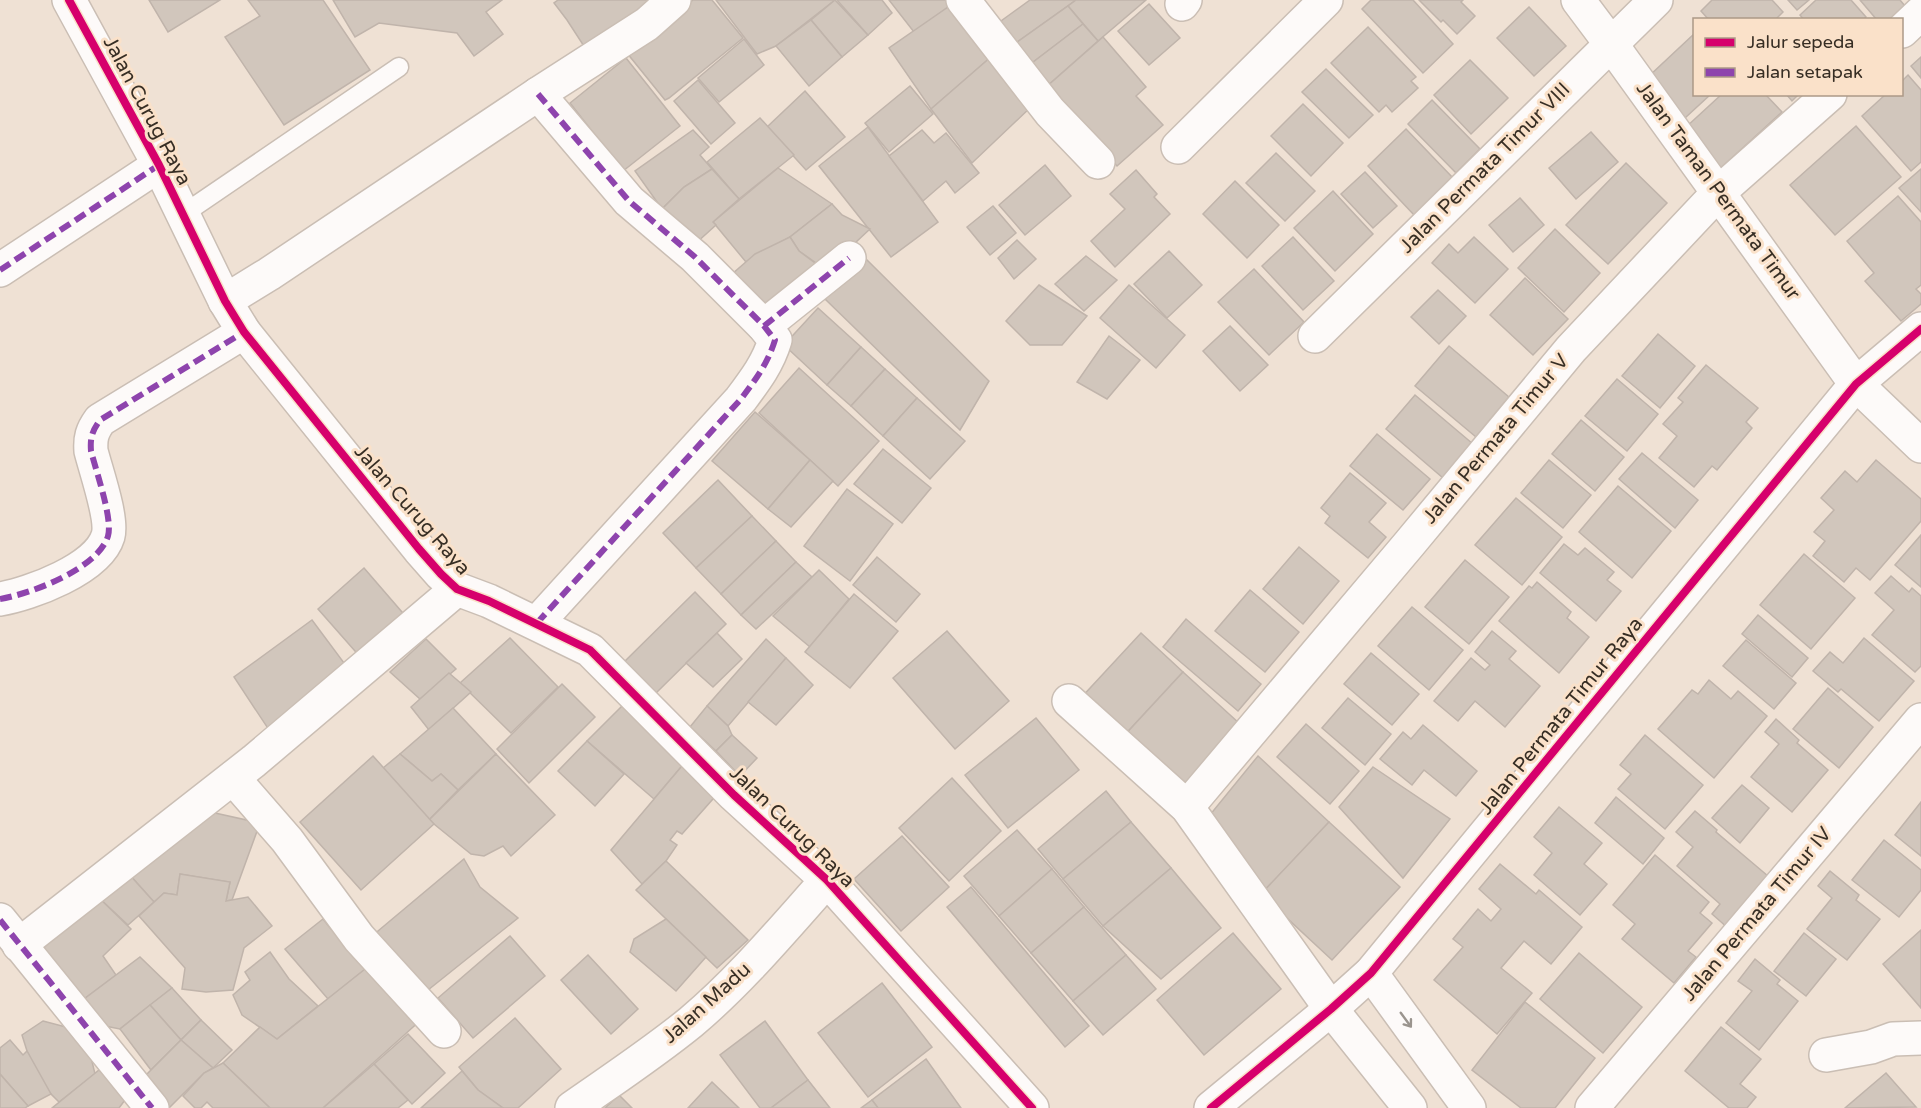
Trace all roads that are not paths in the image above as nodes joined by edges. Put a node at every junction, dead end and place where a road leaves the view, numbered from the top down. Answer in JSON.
{"nodes":[{"id":1,"x":69,"y":0,"type":"edge"},
{"id":2,"x":674,"y":0,"type":"edge"},
{"id":3,"x":963,"y":0,"type":"edge"},
{"id":4,"x":1326,"y":0,"type":"edge"},
{"id":5,"x":1578,"y":0,"type":"edge"},
{"id":6,"x":1656,"y":0,"type":"edge"},
{"id":7,"x":1921,"y":13,"type":"edge"},
{"id":8,"x":1903,"y":30,"type":"edge"},
{"id":9,"x":1611,"y":44,"type":"junction"},
{"id":10,"x":399,"y":67,"type":"dead end"},
{"id":11,"x":538,"y":94,"type":"junction"},
{"id":12,"x":1828,"y":96,"type":"edge"},
{"id":13,"x":1186,"y":139,"type":"dead end"},
{"id":14,"x":1098,"y":162,"type":"dead end"},
{"id":15,"x":159,"y":165,"type":"junction"},
{"id":16,"x":1718,"y":193,"type":"junction"},
{"id":17,"x":182,"y":215,"type":"junction"},
{"id":18,"x":849,"y":258,"type":"dead end"},
{"id":19,"x":0,"y":270,"type":"edge"},
{"id":20,"x":225,"y":301,"type":"junction"},
{"id":21,"x":764,"y":326,"type":"junction"},
{"id":22,"x":1921,"y":329,"type":"edge"},
{"id":23,"x":244,"y":332,"type":"junction"},
{"id":24,"x":1315,"y":336,"type":"dead end"},
{"id":25,"x":1857,"y":384,"type":"junction"},
{"id":26,"x":1921,"y":446,"type":"edge"},
{"id":27,"x":457,"y":589,"type":"junction"},
{"id":28,"x":0,"y":599,"type":"edge"},
{"id":29,"x":537,"y":623,"type":"junction"},
{"id":30,"x":1069,"y":701,"type":"dead end"},
{"id":31,"x":1921,"y":720,"type":"edge"},
{"id":32,"x":233,"y":778,"type":"junction"},
{"id":33,"x":1187,"y":807,"type":"junction"},
{"id":34,"x":827,"y":880,"type":"junction"},
{"id":35,"x":10,"y":932,"type":"edge"},
{"id":36,"x":1371,"y":973,"type":"junction"},
{"id":37,"x":1332,"y":1009,"type":"junction"},
{"id":38,"x":444,"y":1031,"type":"dead end"},
{"id":39,"x":1921,"y":1038,"type":"edge"},
{"id":40,"x":1826,"y":1055,"type":"dead end"},
{"id":41,"x":152,"y":1108,"type":"edge"},
{"id":42,"x":572,"y":1108,"type":"edge"},
{"id":43,"x":1032,"y":1108,"type":"edge"},
{"id":44,"x":1211,"y":1108,"type":"edge"},
{"id":45,"x":1410,"y":1108,"type":"edge"},
{"id":46,"x":1470,"y":1108,"type":"edge"},
{"id":47,"x":1592,"y":1108,"type":"edge"}],
"edges":[{"from":1,"to":15,"type":"street","name":"Jalan Curug Raya"},
{"from":2,"to":11,"type":"street"},
{"from":3,"to":14,"type":"street"},
{"from":4,"to":13,"type":"street"},
{"from":5,"to":9,"type":"street","name":"Jalan Taman Permata Timur"},
{"from":6,"to":9,"type":"street","name":"Jalan Permata Timur VIII"},
{"from":7,"to":8,"type":"street"},
{"from":9,"to":16,"type":"street","name":"Jalan Taman Permata Timur"},
{"from":9,"to":24,"type":"street","name":"Jalan Permata Timur VIII"},
{"from":10,"to":17,"type":"lane"},
{"from":11,"to":20,"type":"street"},
{"from":11,"to":21,"type":"street"},
{"from":12,"to":16,"type":"street","name":"Jalan Permata Timur V"},
{"from":15,"to":17,"type":"street","name":"Jalan Curug Raya"},
{"from":15,"to":19,"type":"street"},
{"from":16,"to":25,"type":"street","name":"Jalan Taman Permata Timur"},
{"from":16,"to":33,"type":"street","name":"Jalan Permata Timur V"},
{"from":17,"to":20,"type":"street","name":"Jalan Curug Raya"},
{"from":18,"to":21,"type":"street"},
{"from":20,"to":23,"type":"street","name":"Jalan Curug Raya"},
{"from":21,"to":29,"type":"street"},
{"from":22,"to":25,"type":"street","name":"Jalan Permata Timur Raya"},
{"from":23,"to":27,"type":"street","name":"Jalan Curug Raya"},
{"from":23,"to":28,"type":"street"},
{"from":25,"to":26,"type":"street","name":"Jalan Taman Permata Timur"},
{"from":25,"to":36,"type":"street","name":"Jalan Permata Timur Raya"},
{"from":27,"to":29,"type":"street","name":"Jalan Curug Raya"},
{"from":27,"to":32,"type":"street"},
{"from":29,"to":34,"type":"street","name":"Jalan Curug Raya"},
{"from":30,"to":33,"type":"street"},
{"from":31,"to":47,"type":"street","name":"Jalan Permata Timur IV"},
{"from":32,"to":35,"type":"street"},
{"from":32,"to":38,"type":"street"},
{"from":33,"to":37,"type":"street"},
{"from":34,"to":42,"type":"street","name":"Jalan Madu"},
{"from":34,"to":43,"type":"street","name":"Jalan Curug Raya"},
{"from":35,"to":41,"type":"street"},
{"from":36,"to":37,"type":"street","name":"Jalan Permata Timur Raya"},
{"from":36,"to":46,"type":"street","one_way":true},
{"from":37,"to":44,"type":"street","name":"Jalan Permata Timur Raya"},
{"from":37,"to":45,"type":"street"},
{"from":39,"to":40,"type":"street"}]}
